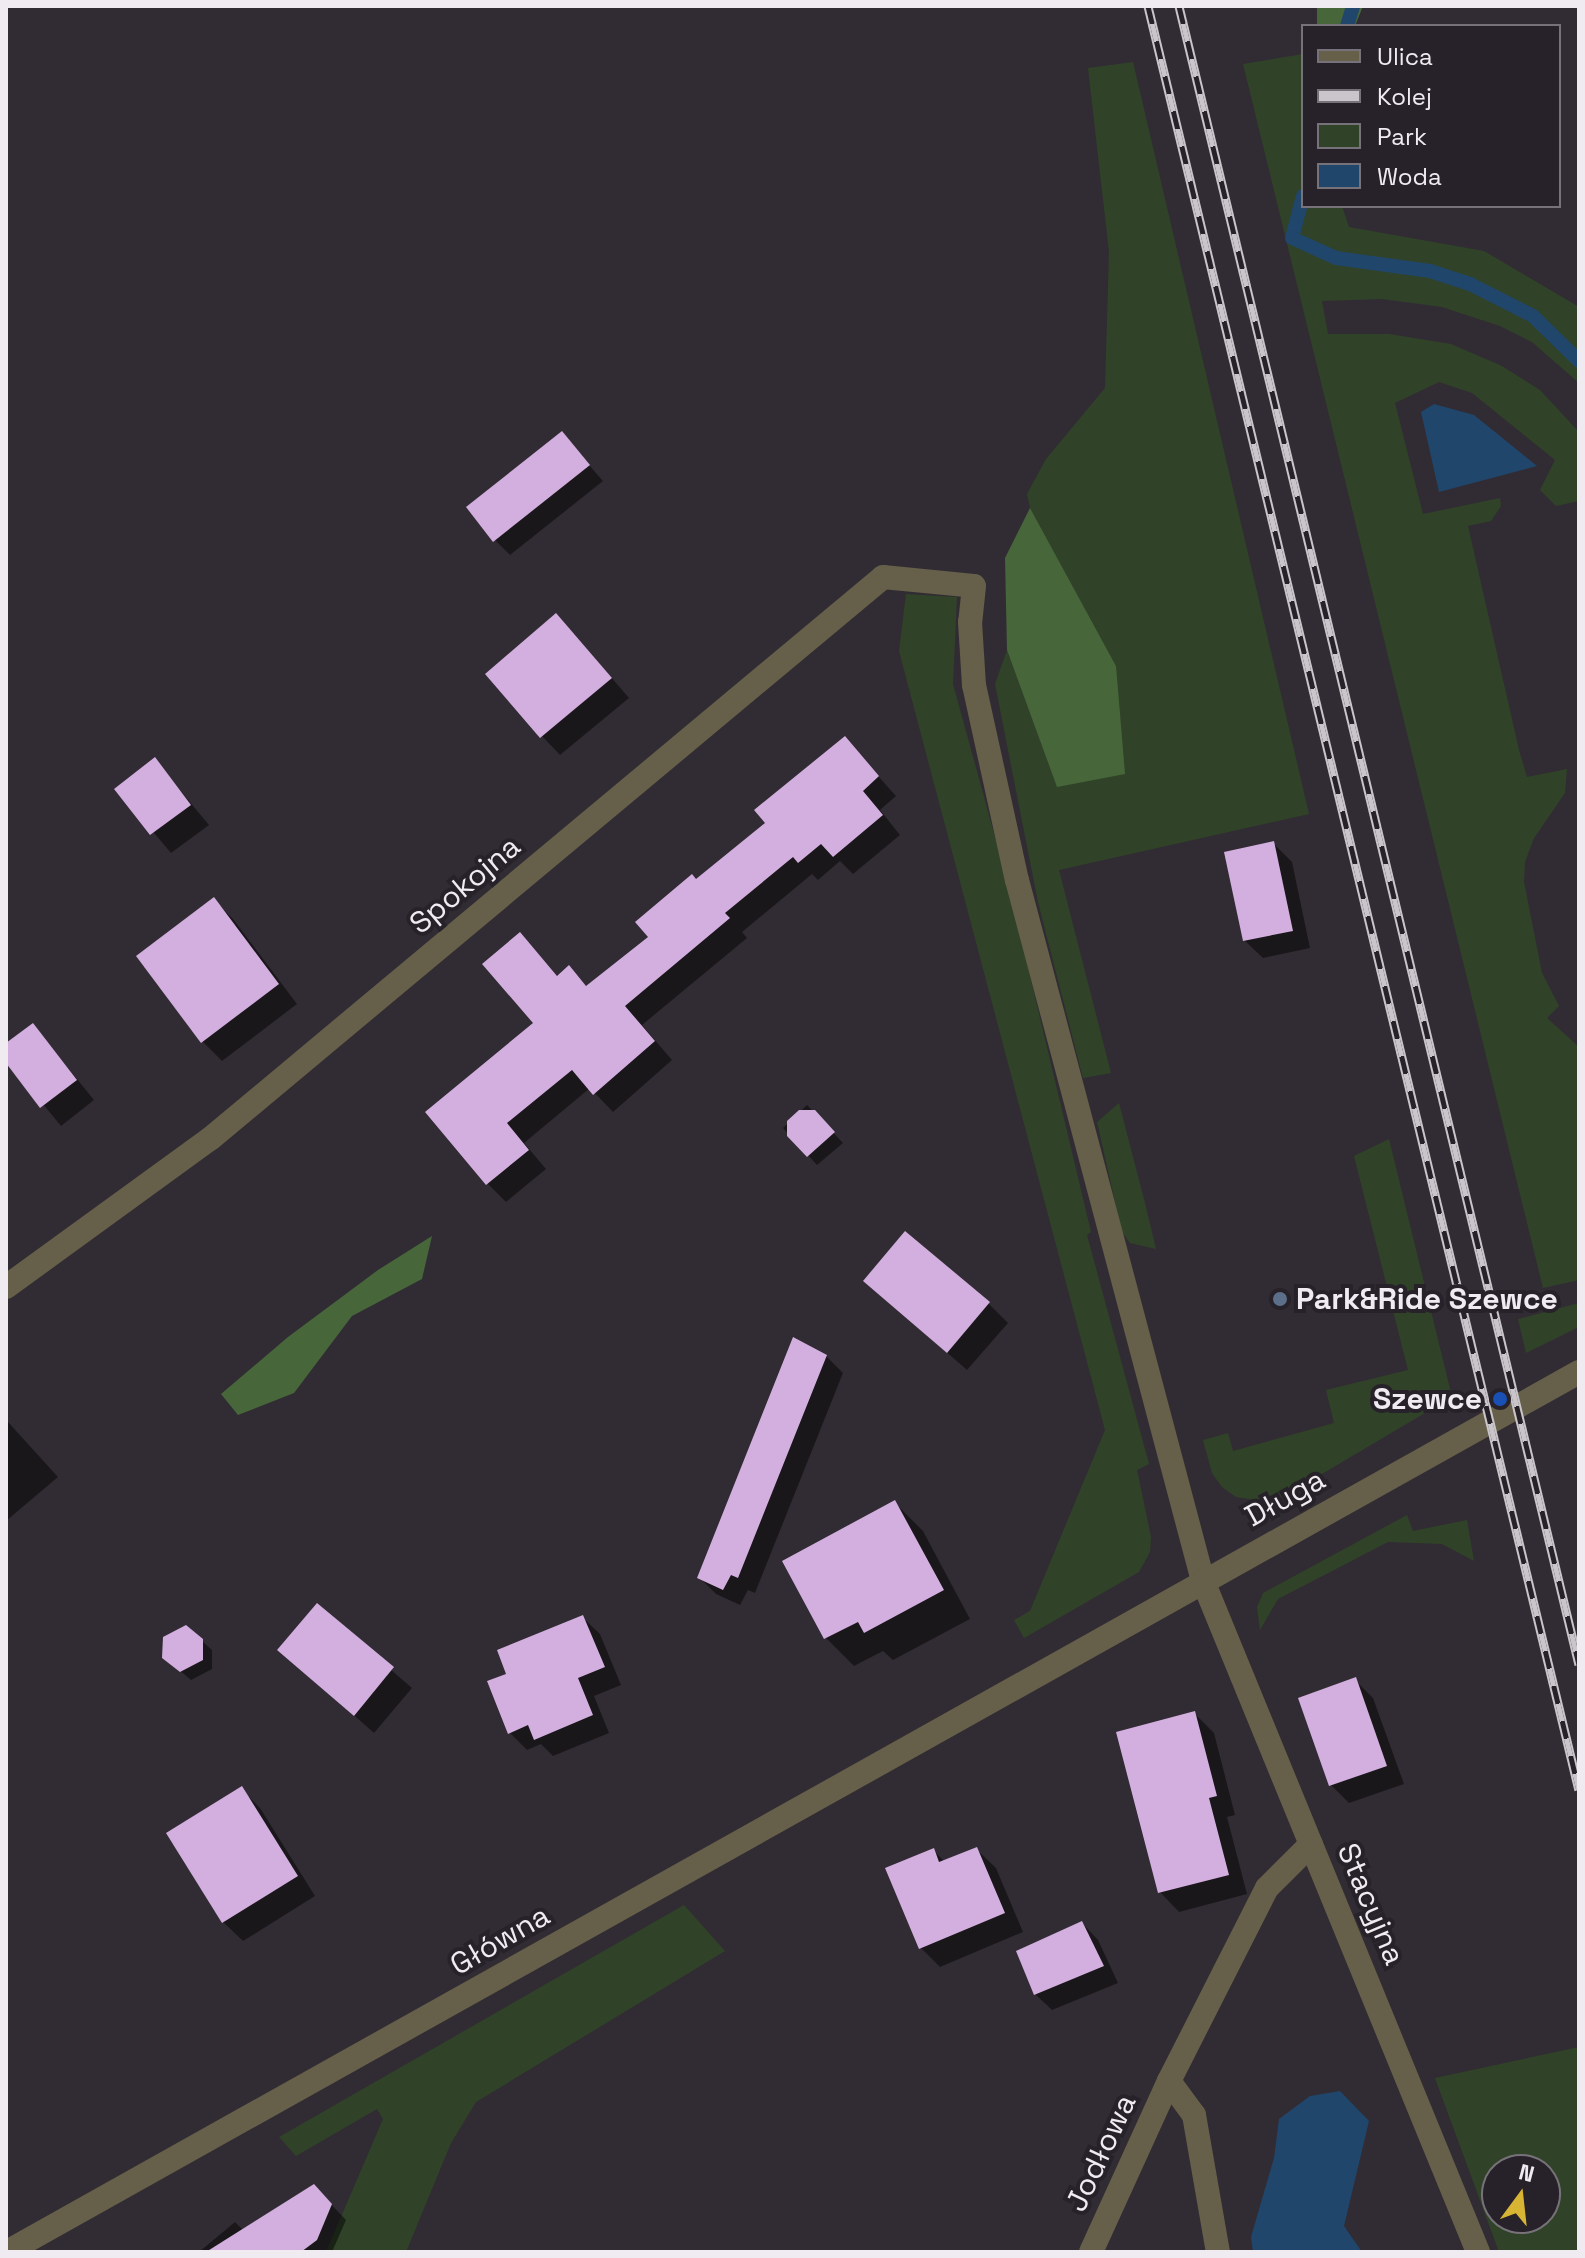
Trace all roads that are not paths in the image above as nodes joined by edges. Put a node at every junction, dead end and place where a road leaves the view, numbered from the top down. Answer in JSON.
{"nodes":[{"id":1,"x":974,"y":586,"type":"joint"},
{"id":2,"x":6,"y":1287,"type":"edge"},
{"id":3,"x":1579,"y":1372,"type":"edge"},
{"id":4,"x":1203,"y":1581,"type":"junction"},
{"id":5,"x":1022,"y":1681,"type":"joint"},
{"id":6,"x":1311,"y":1844,"type":"junction"},
{"id":7,"x":1169,"y":2081,"type":"junction"},
{"id":8,"x":7,"y":2252,"type":"edge"},
{"id":9,"x":1091,"y":2252,"type":"edge"},
{"id":10,"x":1218,"y":2252,"type":"edge"},
{"id":11,"x":1478,"y":2252,"type":"edge"}],
"edges":[{"from":1,"to":2,"type":"street","name":"Spokojna"},
{"from":1,"to":4,"type":"street","name":"Stacyjna"},
{"from":3,"to":4,"type":"street","name":"Długa"},
{"from":4,"to":5,"type":"street","name":"Długa"},
{"from":4,"to":6,"type":"street","name":"Stacyjna"},
{"from":5,"to":8,"type":"street","name":"Główna"},
{"from":6,"to":7,"type":"street","name":"Jodłowa"},
{"from":6,"to":11,"type":"street","name":"Stacyjna"},
{"from":7,"to":9,"type":"street","name":"Jodłowa"},
{"from":7,"to":10,"type":"street"}]}
